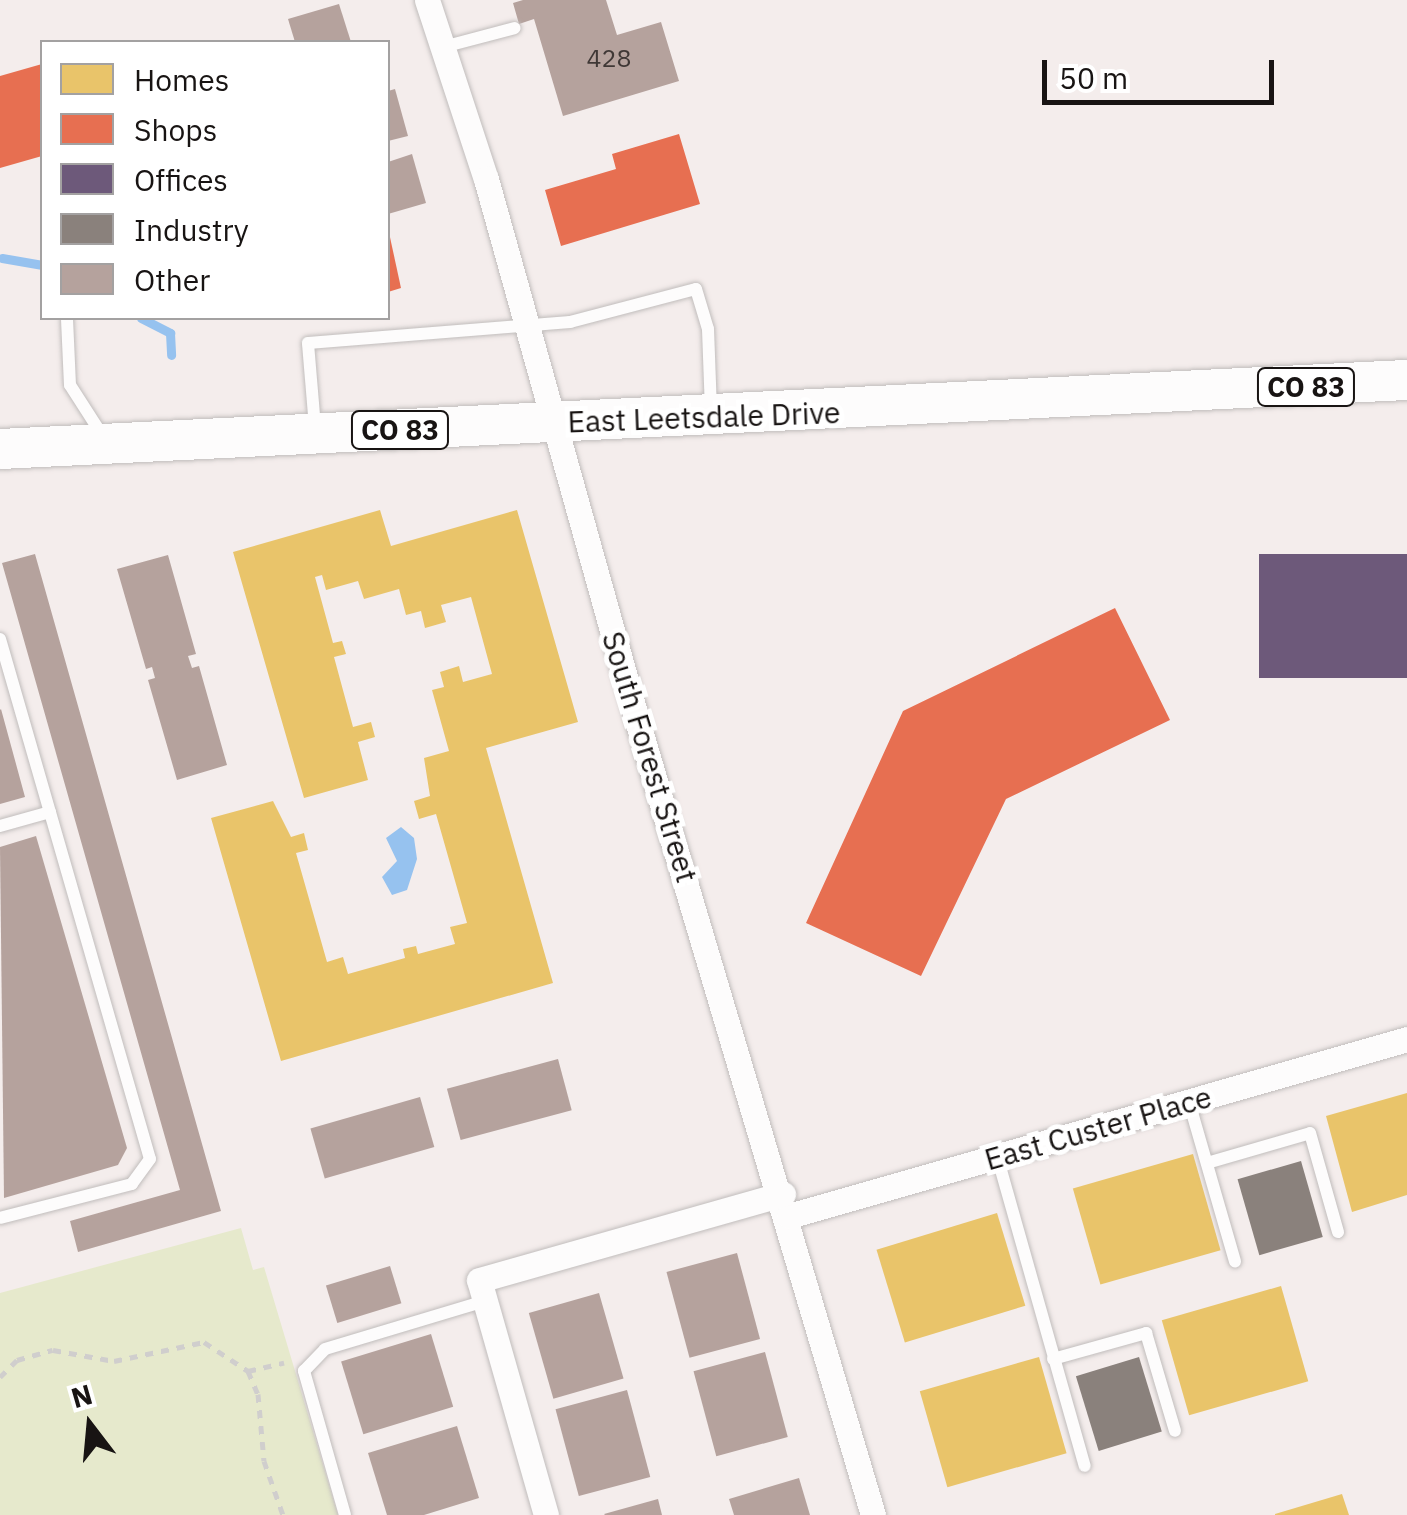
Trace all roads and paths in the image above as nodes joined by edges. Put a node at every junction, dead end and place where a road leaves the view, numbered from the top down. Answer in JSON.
{"nodes":[{"id":1,"x":427,"y":0,"type":"edge"},
{"id":2,"x":515,"y":28,"type":"dead end"},
{"id":3,"x":443,"y":47,"type":"junction"},
{"id":4,"x":67,"y":320,"type":"edge"},
{"id":5,"x":527,"y":324,"type":"junction"},
{"id":6,"x":1407,"y":380,"type":"edge"},
{"id":7,"x":711,"y":416,"type":"junction"},
{"id":8,"x":554,"y":423,"type":"junction"},
{"id":9,"x":316,"y":434,"type":"junction"},
{"id":10,"x":108,"y":444,"type":"junction"},
{"id":11,"x":0,"y":450,"type":"edge"},
{"id":12,"x":0,"y":639,"type":"edge"},
{"id":13,"x":50,"y":812,"type":"junction"},
{"id":14,"x":0,"y":826,"type":"edge"},
{"id":15,"x":1407,"y":1039,"type":"edge"},
{"id":16,"x":1190,"y":1102,"type":"junction"},
{"id":17,"x":997,"y":1156,"type":"junction"},
{"id":18,"x":1207,"y":1164,"type":"junction"},
{"id":19,"x":786,"y":1205,"type":"junction"},
{"id":20,"x":0,"y":1218,"type":"edge"},
{"id":21,"x":1338,"y":1232,"type":"dead end"},
{"id":22,"x":1235,"y":1261,"type":"dead end"},
{"id":23,"x":482,"y":1290,"type":"junction"},
{"id":24,"x":1053,"y":1358,"type":"junction"},
{"id":25,"x":0,"y":1377,"type":"edge"},
{"id":26,"x":1175,"y":1430,"type":"dead end"},
{"id":27,"x":1085,"y":1466,"type":"dead end"},
{"id":28,"x":284,"y":1515,"type":"edge"},
{"id":29,"x":345,"y":1515,"type":"edge"},
{"id":30,"x":546,"y":1515,"type":"edge"},
{"id":31,"x":873,"y":1515,"type":"edge"}],
"edges":[{"from":1,"to":3,"type":"street","name":"South Forest Street"},
{"from":2,"to":3,"type":"lane"},
{"from":3,"to":5,"type":"street","name":"South Forest Street"},
{"from":4,"to":10,"type":"lane"},
{"from":5,"to":7,"type":"lane"},
{"from":5,"to":8,"type":"street","name":"South Forest Street"},
{"from":5,"to":9,"type":"lane"},
{"from":6,"to":7,"type":"main road","name":"East Leetsdale Drive","number":"CO 83"},
{"from":7,"to":8,"type":"main road","name":"East Leetsdale Drive","number":"CO 83"},
{"from":8,"to":9,"type":"main road","name":"East Leetsdale Drive","number":"CO 83"},
{"from":8,"to":19,"type":"street","name":"South Forest Street"},
{"from":9,"to":10,"type":"main road","name":"East Leetsdale Drive","number":"CO 83"},
{"from":10,"to":11,"type":"main road","name":"East Leetsdale Drive","number":"CO 83"},
{"from":12,"to":13,"type":"lane"},
{"from":13,"to":14,"type":"lane"},
{"from":13,"to":20,"type":"lane"},
{"from":15,"to":16,"type":"street","name":"East Custer Place"},
{"from":16,"to":17,"type":"street","name":"East Custer Place"},
{"from":16,"to":18,"type":"lane"},
{"from":17,"to":19,"type":"street","name":"East Custer Place"},
{"from":17,"to":24,"type":"lane"},
{"from":18,"to":21,"type":"lane"},
{"from":18,"to":22,"type":"lane"},
{"from":19,"to":23,"type":"street","name":"East Custer Place"},
{"from":19,"to":31,"type":"street","name":"South Forest Street"},
{"from":23,"to":29,"type":"lane"},
{"from":23,"to":30,"type":"street"},
{"from":24,"to":26,"type":"lane"},
{"from":24,"to":27,"type":"lane"},
{"from":25,"to":28,"type":"path"}]}
